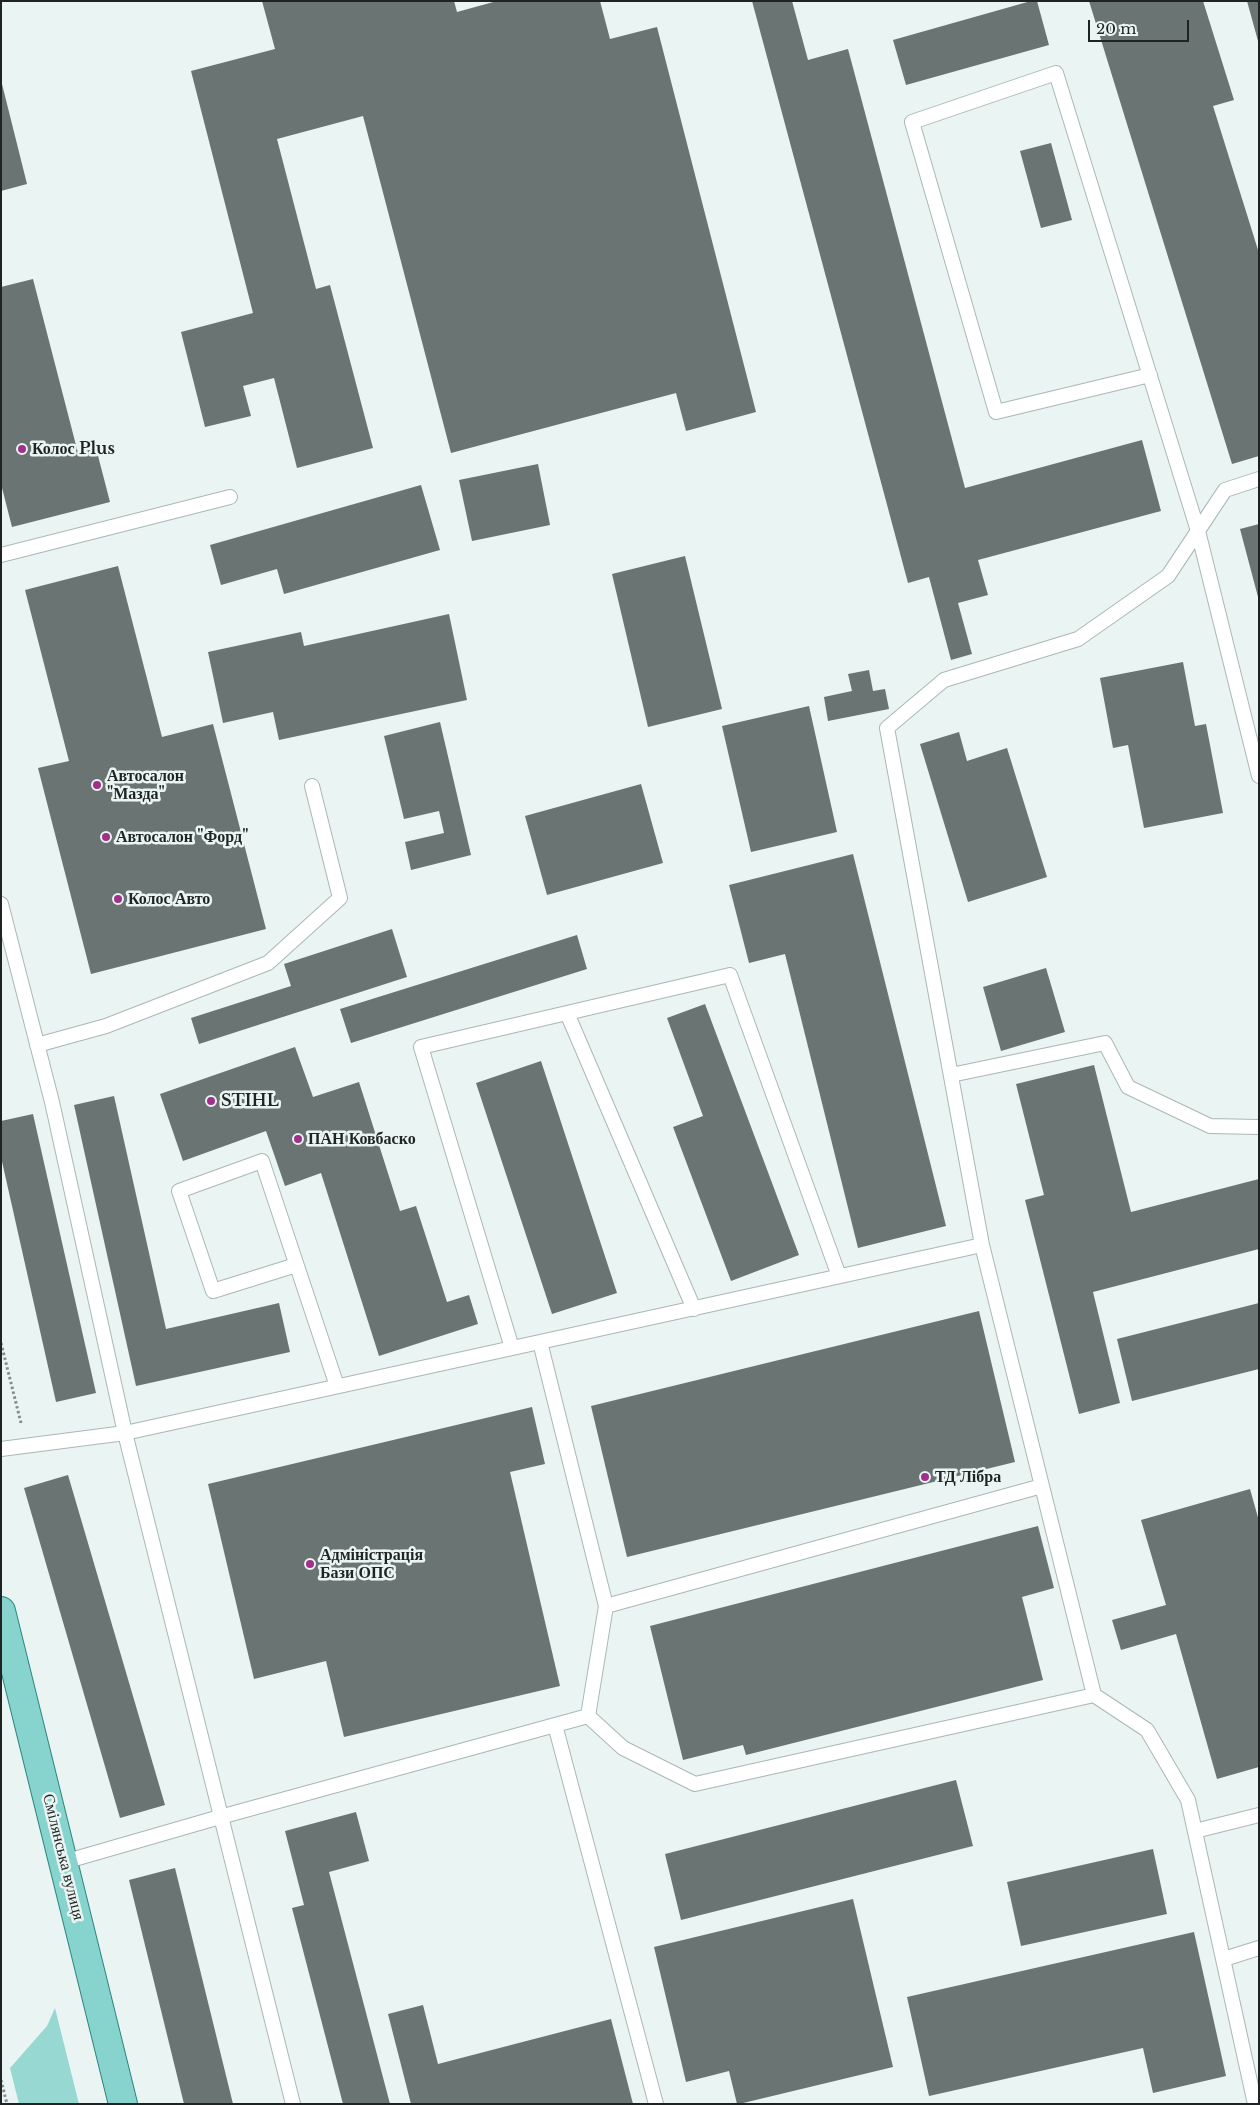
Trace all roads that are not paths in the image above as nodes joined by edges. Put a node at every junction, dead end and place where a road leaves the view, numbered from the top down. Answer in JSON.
{"nodes":[{"id":1,"x":1150,"y":374,"type":"junction"},
{"id":2,"x":1259,"y":479,"type":"edge"},
{"id":3,"x":230,"y":497,"type":"dead end"},
{"id":4,"x":1198,"y":531,"type":"junction"},
{"id":5,"x":1,"y":555,"type":"edge"},
{"id":6,"x":1259,"y":776,"type":"edge"},
{"id":7,"x":312,"y":786,"type":"dead end"},
{"id":8,"x":1,"y":904,"type":"edge"},
{"id":9,"x":3,"y":921,"type":"edge"},
{"id":10,"x":567,"y":1013,"type":"junction"},
{"id":11,"x":37,"y":1045,"type":"junction"},
{"id":12,"x":951,"y":1075,"type":"junction"},
{"id":13,"x":1259,"y":1127,"type":"edge"},
{"id":14,"x":982,"y":1245,"type":"junction"},
{"id":15,"x":296,"y":1264,"type":"junction"},
{"id":16,"x":839,"y":1276,"type":"junction"},
{"id":17,"x":694,"y":1308,"type":"junction"},
{"id":18,"x":540,"y":1342,"type":"junction"},
{"id":19,"x":512,"y":1348,"type":"junction"},
{"id":20,"x":337,"y":1386,"type":"junction"},
{"id":21,"x":125,"y":1433,"type":"junction"},
{"id":22,"x":1,"y":1448,"type":"edge"},
{"id":23,"x":1042,"y":1486,"type":"junction"},
{"id":24,"x":606,"y":1606,"type":"junction"},
{"id":25,"x":1,"y":1611,"type":"edge"},
{"id":26,"x":1094,"y":1695,"type":"junction"},
{"id":27,"x":588,"y":1716,"type":"junction"},
{"id":28,"x":555,"y":1725,"type":"junction"},
{"id":29,"x":1259,"y":1815,"type":"edge"},
{"id":30,"x":220,"y":1817,"type":"junction"},
{"id":31,"x":1195,"y":1831,"type":"junction"},
{"id":32,"x":64,"y":1862,"type":"junction"},
{"id":33,"x":1259,"y":1948,"type":"edge"},
{"id":34,"x":1224,"y":1959,"type":"junction"},
{"id":35,"x":123,"y":2104,"type":"edge"},
{"id":36,"x":293,"y":2104,"type":"edge"},
{"id":37,"x":656,"y":2104,"type":"edge"},
{"id":38,"x":1255,"y":2104,"type":"edge"}],
"edges":[{"from":1,"to":1,"type":"lane"},
{"from":1,"to":4,"type":"lane"},
{"from":2,"to":4,"type":"lane"},
{"from":3,"to":5,"type":"lane"},
{"from":4,"to":6,"type":"lane"},
{"from":4,"to":12,"type":"lane"},
{"from":7,"to":11,"type":"lane"},
{"from":8,"to":9,"type":"lane"},
{"from":9,"to":11,"type":"lane"},
{"from":10,"to":16,"type":"lane"},
{"from":10,"to":17,"type":"lane"},
{"from":10,"to":19,"type":"lane"},
{"from":11,"to":21,"type":"lane"},
{"from":12,"to":13,"type":"lane"},
{"from":12,"to":14,"type":"lane"},
{"from":14,"to":16,"type":"lane"},
{"from":14,"to":23,"type":"lane"},
{"from":15,"to":15,"type":"lane"},
{"from":15,"to":20,"type":"lane"},
{"from":16,"to":17,"type":"lane"},
{"from":17,"to":18,"type":"lane"},
{"from":18,"to":19,"type":"lane"},
{"from":18,"to":24,"type":"lane"},
{"from":19,"to":20,"type":"lane"},
{"from":20,"to":21,"type":"lane"},
{"from":21,"to":22,"type":"lane"},
{"from":21,"to":30,"type":"lane"},
{"from":23,"to":24,"type":"lane"},
{"from":23,"to":26,"type":"lane"},
{"from":24,"to":27,"type":"lane"},
{"from":25,"to":32,"type":"main road","name":"Смілянська вулиця"},
{"from":26,"to":27,"type":"lane"},
{"from":26,"to":31,"type":"lane"},
{"from":27,"to":28,"type":"lane"},
{"from":28,"to":30,"type":"lane"},
{"from":28,"to":37,"type":"lane"},
{"from":29,"to":31,"type":"lane"},
{"from":30,"to":32,"type":"lane"},
{"from":30,"to":36,"type":"lane"},
{"from":31,"to":34,"type":"lane"},
{"from":32,"to":35,"type":"main road","name":"Смілянська вулиця"},
{"from":33,"to":34,"type":"lane"},
{"from":34,"to":38,"type":"lane"}]}
